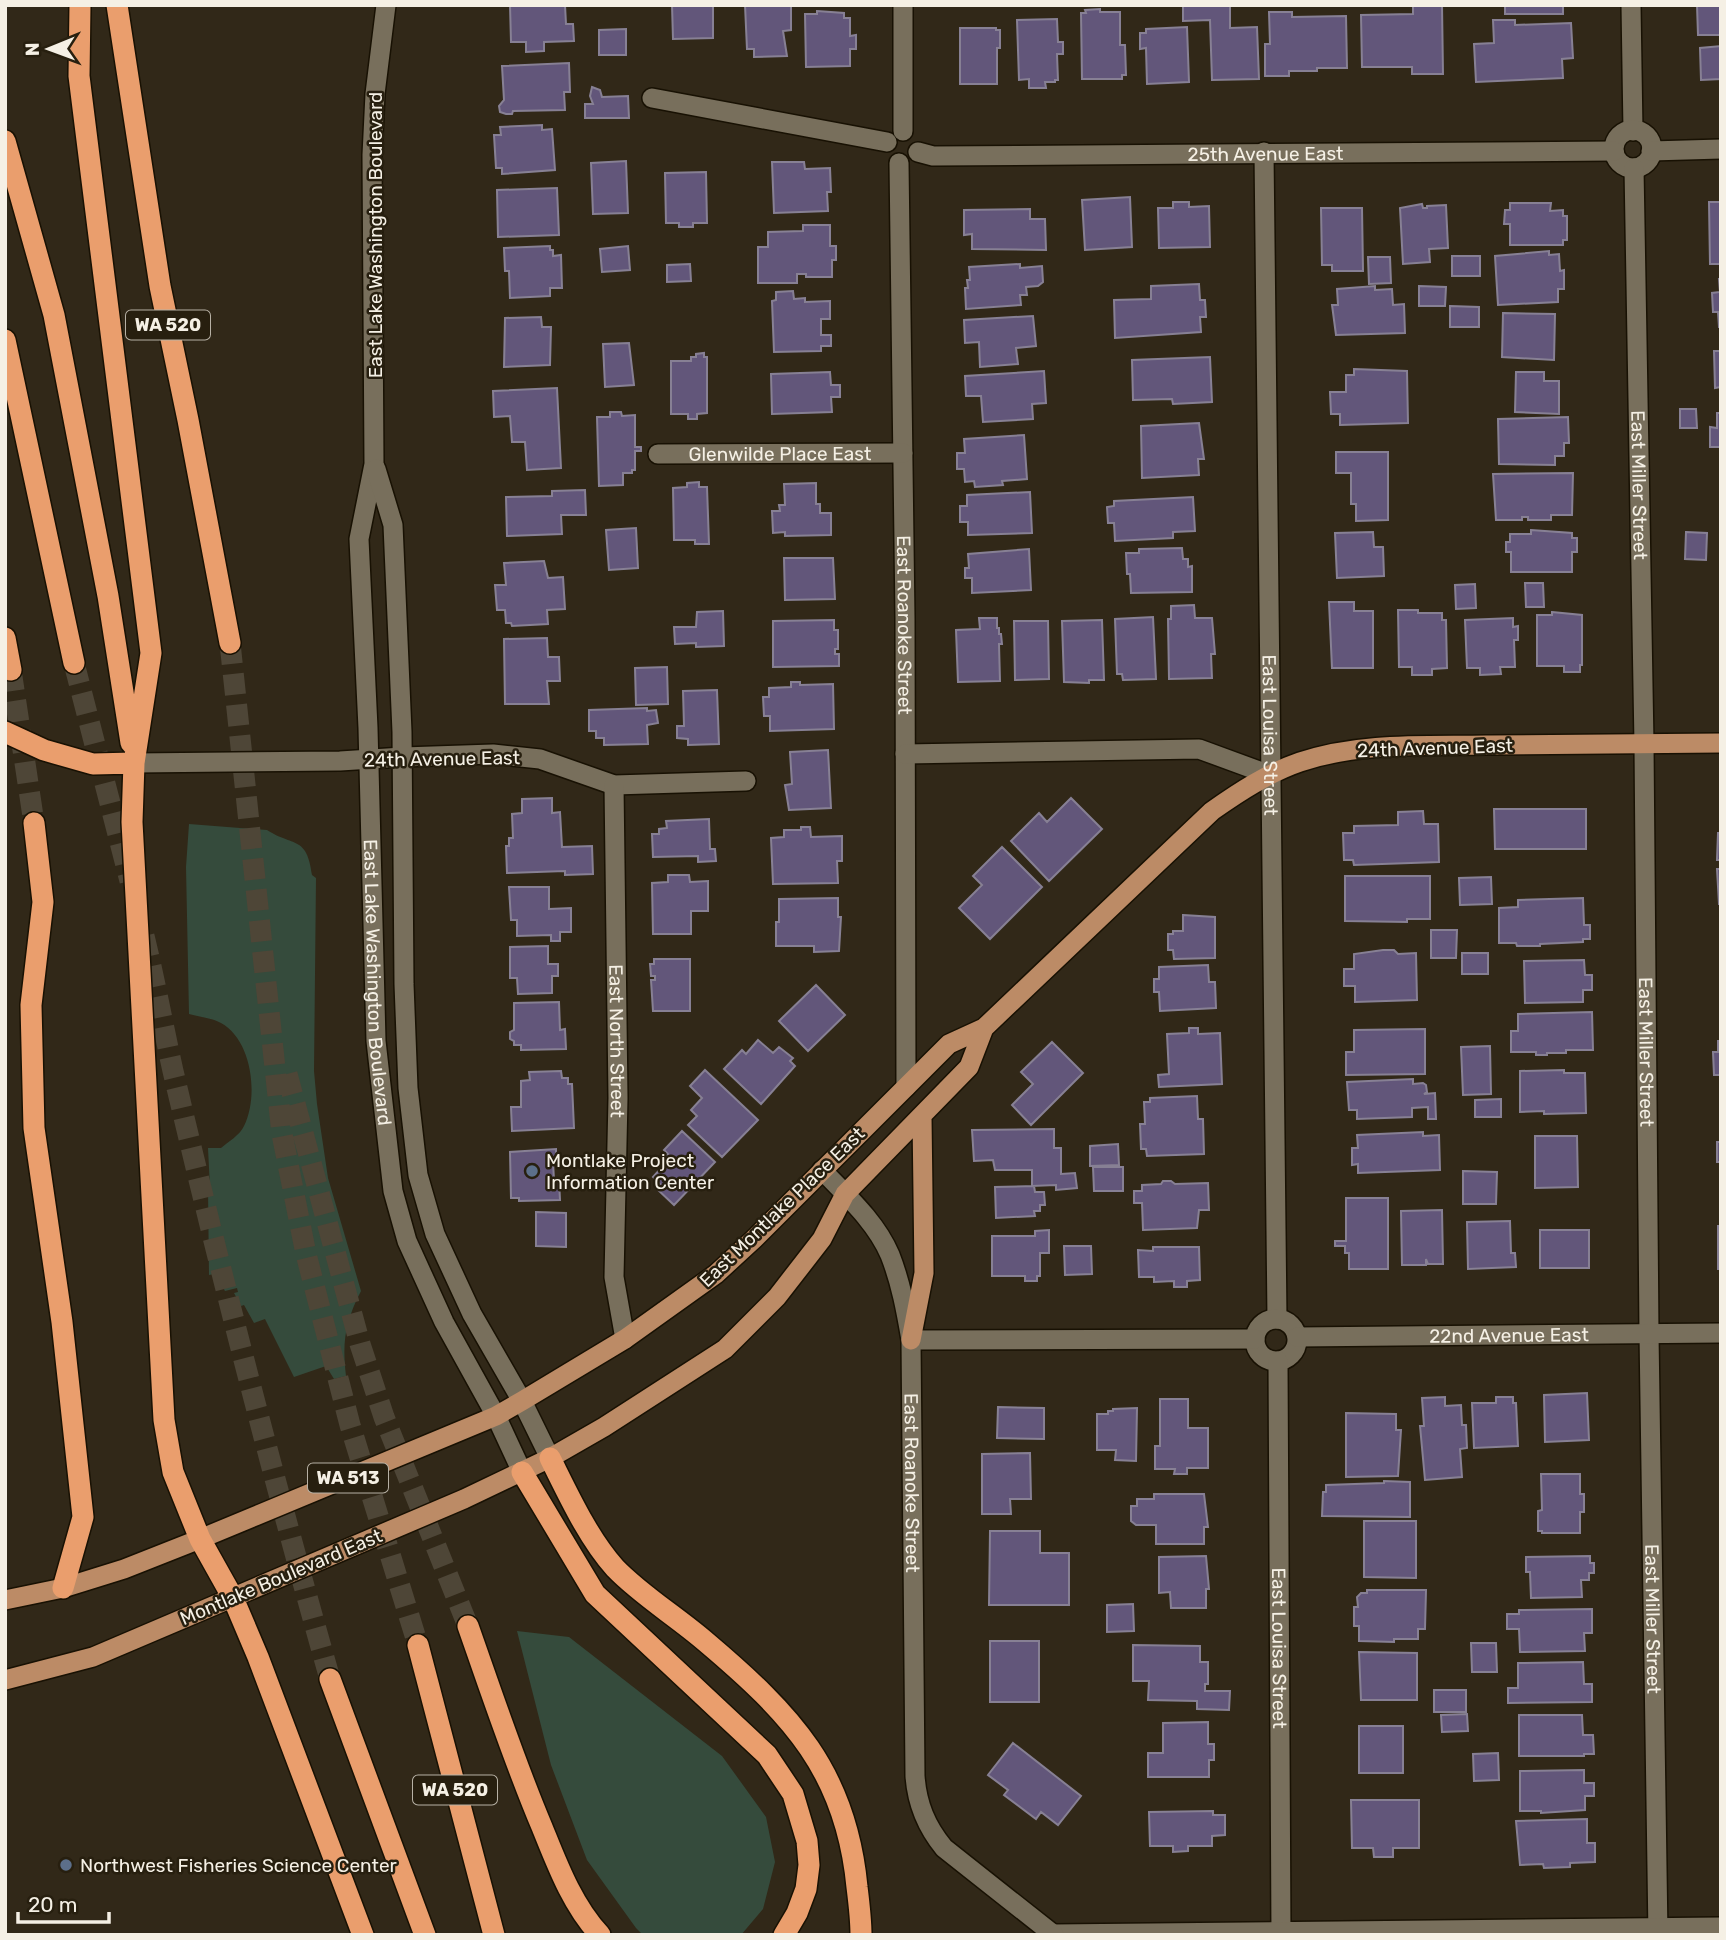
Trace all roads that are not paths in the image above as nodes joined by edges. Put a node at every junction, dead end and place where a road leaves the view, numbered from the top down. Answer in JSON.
{"nodes":[{"id":1,"x":80,"y":5,"type":"edge"},
{"id":2,"x":117,"y":5,"type":"edge"},
{"id":3,"x":386,"y":5,"type":"edge"},
{"id":4,"x":903,"y":5,"type":"edge"},
{"id":5,"x":1631,"y":5,"type":"edge"},
{"id":6,"x":652,"y":98,"type":"dead end"},
{"id":7,"x":1633,"y":131,"type":"junction"},
{"id":8,"x":895,"y":136,"type":"junction"},
{"id":9,"x":5,"y":141,"type":"edge"},
{"id":10,"x":1721,"y":149,"type":"edge"},
{"id":11,"x":1651,"y":150,"type":"junction"},
{"id":12,"x":1614,"y":151,"type":"junction"},
{"id":13,"x":918,"y":152,"type":"junction"},
{"id":14,"x":1264,"y":152,"type":"junction"},
{"id":15,"x":899,"y":163,"type":"junction"},
{"id":16,"x":1634,"y":168,"type":"junction"},
{"id":17,"x":5,"y":340,"type":"edge"},
{"id":18,"x":903,"y":453,"type":"junction"},
{"id":19,"x":658,"y":454,"type":"dead end"},
{"id":20,"x":374,"y":464,"type":"junction"},
{"id":21,"x":5,"y":638,"type":"edge"},
{"id":22,"x":230,"y":643,"type":"tunnel mouth"},
{"id":23,"x":74,"y":663,"type":"tunnel mouth"},
{"id":24,"x":11,"y":670,"type":"dead end"},
{"id":25,"x":5,"y":732,"type":"edge"},
{"id":26,"x":1721,"y":743,"type":"edge"},
{"id":27,"x":1644,"y":744,"type":"junction"},
{"id":28,"x":905,"y":754,"type":"junction"},
{"id":29,"x":403,"y":757,"type":"junction"},
{"id":30,"x":369,"y":759,"type":"junction"},
{"id":31,"x":134,"y":763,"type":"junction"},
{"id":32,"x":1270,"y":775,"type":"junction"},
{"id":33,"x":746,"y":781,"type":"dead end"},
{"id":34,"x":614,"y":785,"type":"junction"},
{"id":35,"x":34,"y":823,"type":"tunnel mouth"},
{"id":36,"x":984,"y":1028,"type":"junction"},
{"id":37,"x":906,"y":1087,"type":"junction"},
{"id":38,"x":922,"y":1116,"type":"junction"},
{"id":39,"x":822,"y":1170,"type":"junction"},
{"id":40,"x":845,"y":1194,"type":"junction"},
{"id":41,"x":1277,"y":1319,"type":"junction"},
{"id":42,"x":1721,"y":1333,"type":"edge"},
{"id":43,"x":1649,"y":1334,"type":"junction"},
{"id":44,"x":1297,"y":1337,"type":"junction"},
{"id":45,"x":625,"y":1339,"type":"junction"},
{"id":46,"x":1255,"y":1339,"type":"junction"},
{"id":47,"x":911,"y":1340,"type":"junction"},
{"id":48,"x":1278,"y":1362,"type":"junction"},
{"id":49,"x":522,"y":1401,"type":"junction"},
{"id":50,"x":496,"y":1416,"type":"junction"},
{"id":51,"x":550,"y":1458,"type":"junction"},
{"id":52,"x":522,"y":1472,"type":"junction"},
{"id":53,"x":200,"y":1539,"type":"junction"},
{"id":54,"x":63,"y":1588,"type":"junction"},
{"id":55,"x":233,"y":1598,"type":"junction"},
{"id":56,"x":5,"y":1600,"type":"edge"},
{"id":57,"x":468,"y":1626,"type":"tunnel mouth"},
{"id":58,"x":418,"y":1645,"type":"tunnel mouth"},
{"id":59,"x":330,"y":1679,"type":"tunnel mouth"},
{"id":60,"x":5,"y":1680,"type":"edge"},
{"id":61,"x":1721,"y":1927,"type":"edge"},
{"id":62,"x":1658,"y":1932,"type":"edge"},
{"id":63,"x":1282,"y":1933,"type":"edge"},
{"id":64,"x":363,"y":1935,"type":"edge"},
{"id":65,"x":425,"y":1935,"type":"edge"},
{"id":66,"x":494,"y":1935,"type":"edge"},
{"id":67,"x":600,"y":1935,"type":"edge"},
{"id":68,"x":784,"y":1935,"type":"edge"},
{"id":69,"x":861,"y":1935,"type":"edge"},
{"id":70,"x":1054,"y":1935,"type":"edge"}],
"edges":[{"from":1,"to":31,"type":"highway"},
{"from":2,"to":22,"type":"highway","number":"WA 520"},
{"from":3,"to":20,"type":"street","name":"East Lake Washington Boulevard"},
{"from":4,"to":8,"type":"street"},
{"from":5,"to":7,"type":"street"},
{"from":6,"to":8,"type":"street"},
{"from":7,"to":11,"type":"street"},
{"from":7,"to":12,"type":"street"},
{"from":8,"to":13,"type":"street"},
{"from":8,"to":15,"type":"street"},
{"from":9,"to":31,"type":"highway"},
{"from":10,"to":11,"type":"street"},
{"from":11,"to":16,"type":"street"},
{"from":12,"to":14,"type":"street","name":"25th Avenue East"},
{"from":12,"to":16,"type":"street"},
{"from":13,"to":14,"type":"street","name":"25th Avenue East"},
{"from":13,"to":15,"type":"street"},
{"from":14,"to":32,"type":"street","name":"East Louisa Street"},
{"from":15,"to":18,"type":"street","name":"East Roanoke Street"},
{"from":16,"to":27,"type":"street","name":"East Miller Street"},
{"from":17,"to":23,"type":"highway"},
{"from":18,"to":19,"type":"street","name":"Glenwilde Place East"},
{"from":18,"to":28,"type":"street","name":"East Roanoke Street"},
{"from":20,"to":29,"type":"street","name":"East Lake Washington Boulevard"},
{"from":20,"to":30,"type":"street","name":"East Lake Washington Boulevard"},
{"from":21,"to":24,"type":"highway"},
{"from":25,"to":31,"type":"highway"},
{"from":26,"to":27,"type":"main road","name":"24th Avenue East"},
{"from":27,"to":32,"type":"main road","name":"24th Avenue East"},
{"from":27,"to":43,"type":"street","name":"East Miller Street"},
{"from":28,"to":32,"type":"street"},
{"from":28,"to":37,"type":"street","name":"East Roanoke Street"},
{"from":29,"to":30,"type":"street","name":"24th Avenue East"},
{"from":29,"to":34,"type":"street","name":"24th Avenue East"},
{"from":29,"to":49,"type":"street","name":"East Lake Washington Boulevard"},
{"from":30,"to":31,"type":"street","name":"24th Avenue East"},
{"from":30,"to":50,"type":"street","name":"East Lake Washington Boulevard"},
{"from":31,"to":53,"type":"highway"},
{"from":32,"to":36,"type":"main road","name":"East Montlake Place East"},
{"from":32,"to":41,"type":"street","name":"East Louisa Street"},
{"from":33,"to":34,"type":"street","name":"24th Avenue East"},
{"from":34,"to":45,"type":"street","name":"East North Street"},
{"from":35,"to":54,"type":"highway"},
{"from":36,"to":37,"type":"main road","name":"East Montlake Place East"},
{"from":36,"to":38,"type":"main road","name":"East Montlake Place East"},
{"from":37,"to":39,"type":"main road","name":"East Montlake Place East"},
{"from":38,"to":40,"type":"main road","name":"East Montlake Place East"},
{"from":38,"to":47,"type":"main road"},
{"from":39,"to":40,"type":"street","name":"East Roanoke Street"},
{"from":39,"to":45,"type":"main road","name":"East Montlake Place East"},
{"from":40,"to":47,"type":"street","name":"East Roanoke Street"},
{"from":40,"to":51,"type":"main road","name":"East Montlake Place East"},
{"from":41,"to":44,"type":"street"},
{"from":41,"to":46,"type":"street"},
{"from":42,"to":43,"type":"street","name":"22nd Avenue East"},
{"from":43,"to":44,"type":"street","name":"22nd Avenue East"},
{"from":43,"to":62,"type":"street","name":"East Miller Street"},
{"from":44,"to":48,"type":"street"},
{"from":45,"to":49,"type":"main road","name":"East Montlake Place East"},
{"from":46,"to":47,"type":"street"},
{"from":46,"to":48,"type":"street"},
{"from":47,"to":70,"type":"street","name":"East Roanoke Street"},
{"from":48,"to":63,"type":"street","name":"East Louisa Street"},
{"from":49,"to":50,"type":"main road","name":"East Montlake Place East","number":"WA 513"},
{"from":49,"to":51,"type":"street","name":"East Lake Washington Boulevard"},
{"from":50,"to":52,"type":"street","name":"East Lake Washington Boulevard"},
{"from":50,"to":53,"type":"main road","number":"WA 513"},
{"from":51,"to":52,"type":"main road","name":"Montlake Boulevard East"},
{"from":51,"to":69,"type":"highway"},
{"from":52,"to":55,"type":"main road","name":"Montlake Boulevard East"},
{"from":52,"to":68,"type":"highway"},
{"from":53,"to":54,"type":"main road","number":"WA 513"},
{"from":53,"to":55,"type":"highway"},
{"from":54,"to":56,"type":"main road","number":"WA 513"},
{"from":55,"to":60,"type":"main road","name":"Montlake Boulevard East"},
{"from":55,"to":64,"type":"highway"},
{"from":57,"to":67,"type":"highway"},
{"from":58,"to":66,"type":"highway","number":"WA 520"},
{"from":59,"to":65,"type":"highway"},
{"from":61,"to":62,"type":"street"},
{"from":62,"to":63,"type":"street"},
{"from":63,"to":70,"type":"street"}]}
